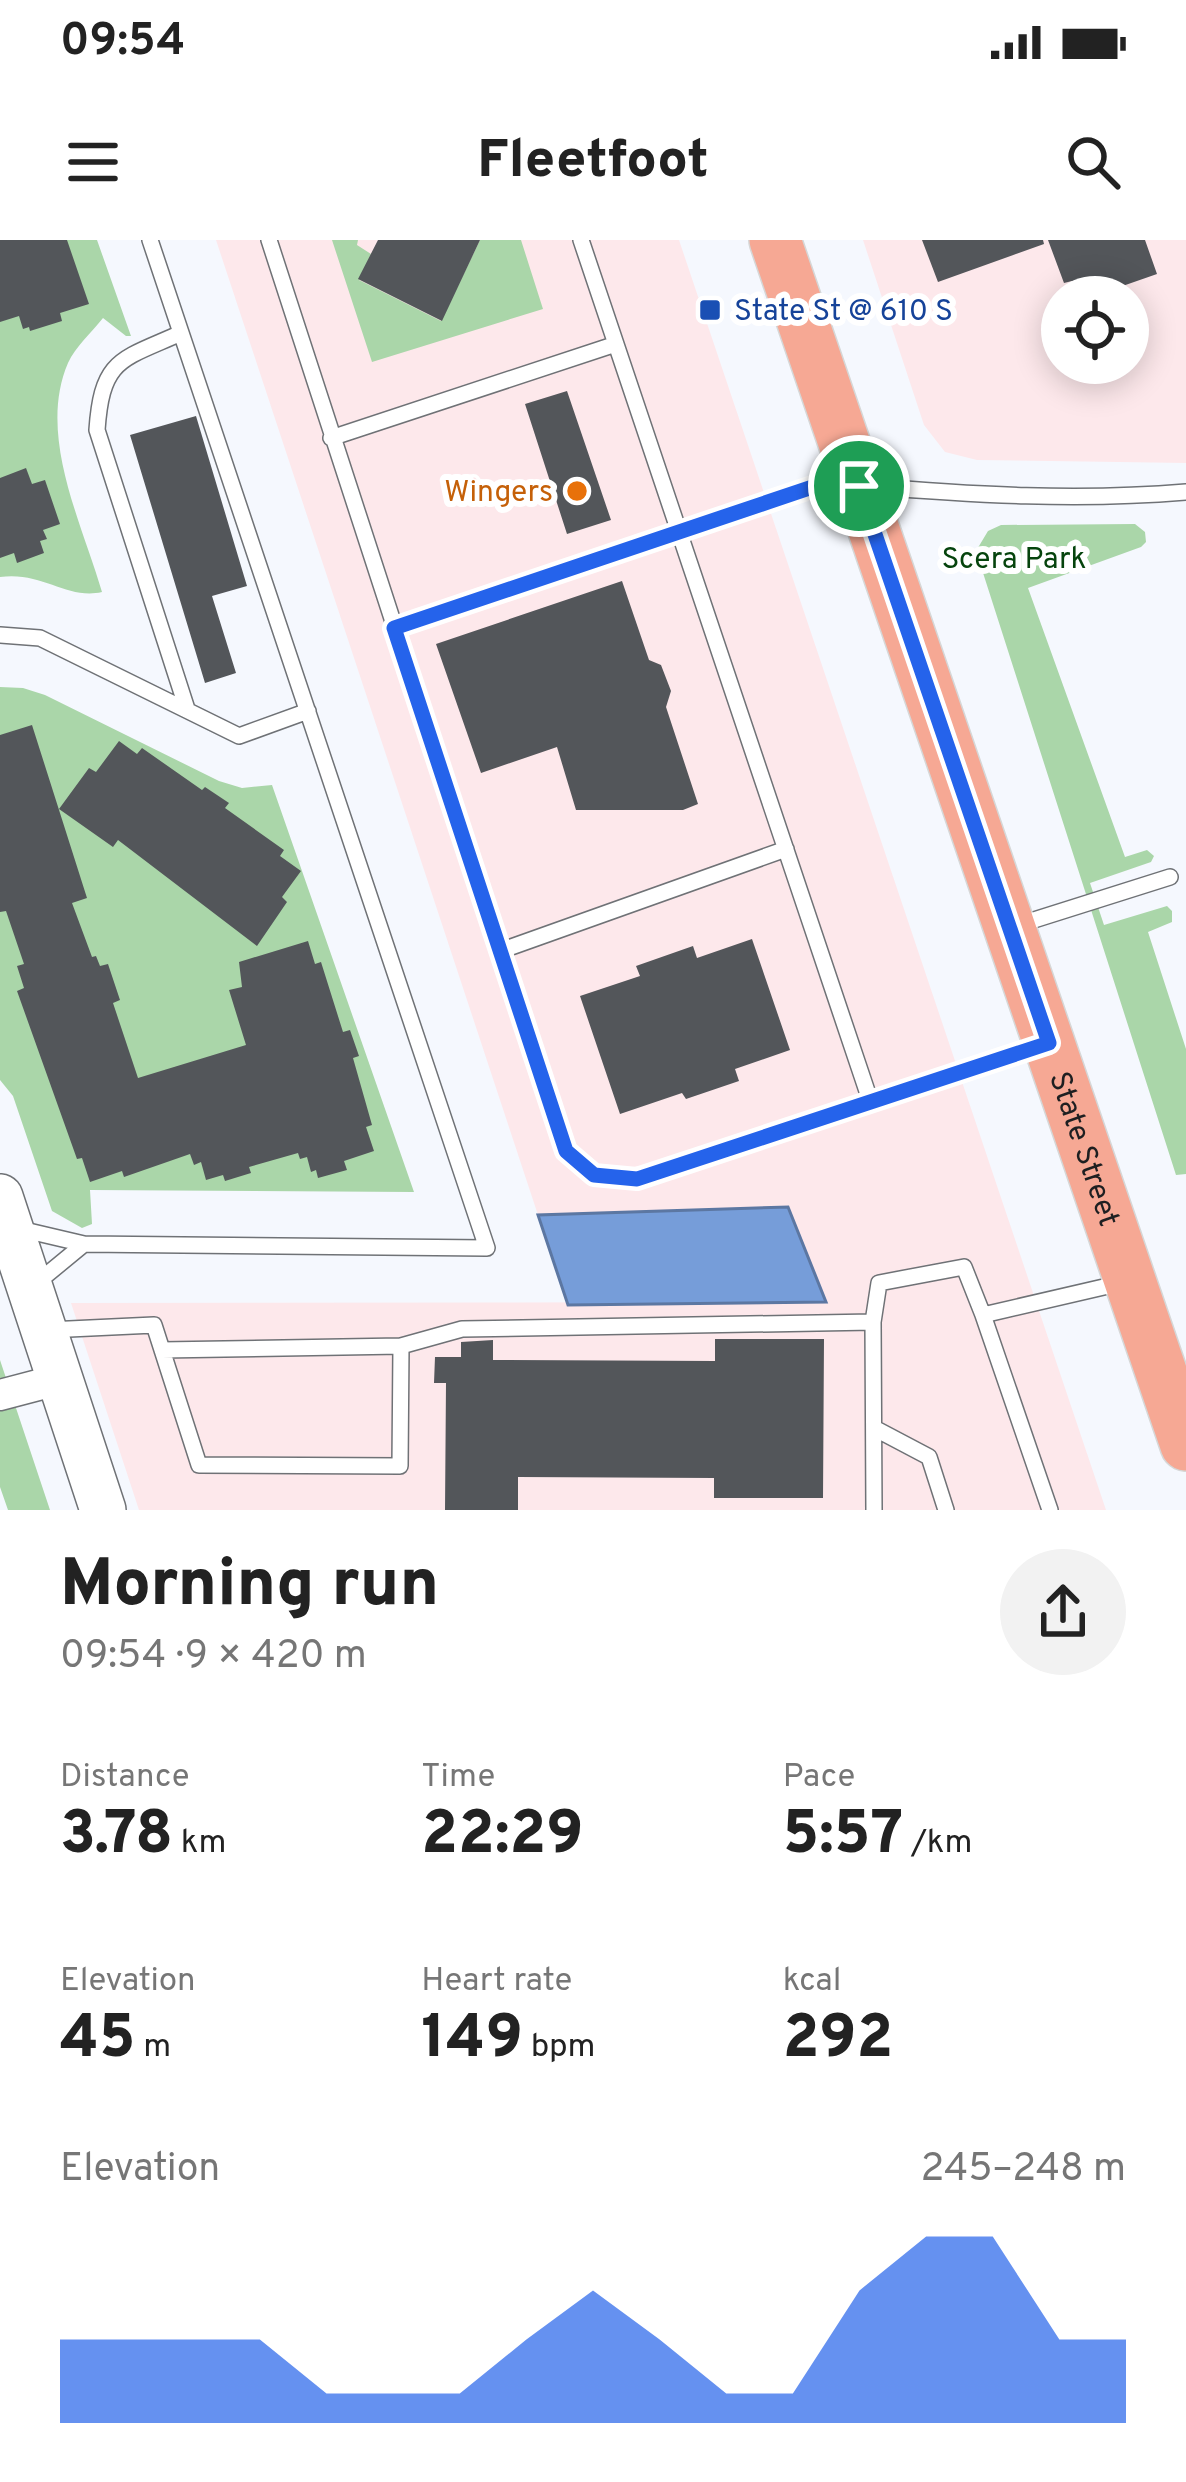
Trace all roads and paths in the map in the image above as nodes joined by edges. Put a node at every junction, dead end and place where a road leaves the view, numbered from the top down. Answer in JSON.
{"nodes":[{"id":1,"x":150,"y":240,"type":"edge"},
{"id":2,"x":269,"y":240,"type":"edge"},
{"id":3,"x":581,"y":240,"type":"edge"},
{"id":4,"x":775,"y":240,"type":"edge"},
{"id":5,"x":182,"y":333,"type":"junction"},
{"id":6,"x":616,"y":344,"type":"junction"},
{"id":7,"x":331,"y":438,"type":"junction"},
{"id":8,"x":857,"y":479,"type":"junction"},
{"id":9,"x":1186,"y":491,"type":"edge"},
{"id":10,"x":680,"y":532,"type":"junction"},
{"id":11,"x":394,"y":628,"type":"junction"},
{"id":12,"x":0,"y":635,"type":"edge"},
{"id":13,"x":187,"y":709,"type":"junction"},
{"id":14,"x":308,"y":711,"type":"junction"},
{"id":15,"x":786,"y":849,"type":"junction"},
{"id":16,"x":1170,"y":877,"type":"dead end"},
{"id":17,"x":1009,"y":927,"type":"junction"},
{"id":18,"x":500,"y":952,"type":"junction"},
{"id":19,"x":1049,"y":1043,"type":"junction"},
{"id":20,"x":870,"y":1100,"type":"junction"},
{"id":21,"x":5,"y":1212,"type":"edge"},
{"id":22,"x":84,"y":1244,"type":"junction"},
{"id":23,"x":1130,"y":1281,"type":"junction"},
{"id":24,"x":38,"y":1309,"type":"junction"},
{"id":25,"x":983,"y":1315,"type":"junction"},
{"id":26,"x":873,"y":1322,"type":"junction"},
{"id":27,"x":401,"y":1346,"type":"junction"},
{"id":28,"x":162,"y":1349,"type":"junction"},
{"id":29,"x":61,"y":1379,"type":"junction"},
{"id":30,"x":0,"y":1395,"type":"edge"},
{"id":31,"x":874,"y":1428,"type":"junction"},
{"id":32,"x":1186,"y":1445,"type":"edge"},
{"id":33,"x":103,"y":1510,"type":"edge"},
{"id":34,"x":874,"y":1510,"type":"edge"},
{"id":35,"x":946,"y":1510,"type":"edge"},
{"id":36,"x":1050,"y":1510,"type":"edge"}],
"edges":[{"from":1,"to":5,"type":"lane"},
{"from":2,"to":7,"type":"lane"},
{"from":3,"to":6,"type":"lane"},
{"from":4,"to":8,"type":"main road","name":"State Street"},
{"from":5,"to":13,"type":"lane"},
{"from":5,"to":14,"type":"lane"},
{"from":6,"to":7,"type":"lane"},
{"from":6,"to":10,"type":"lane"},
{"from":7,"to":11,"type":"lane"},
{"from":8,"to":9,"type":"lane"},
{"from":8,"to":10,"type":"lane"},
{"from":8,"to":17,"type":"main road","name":"State Street"},
{"from":10,"to":11,"type":"lane"},
{"from":10,"to":15,"type":"lane"},
{"from":11,"to":18,"type":"lane"},
{"from":12,"to":13,"type":"lane"},
{"from":13,"to":14,"type":"lane"},
{"from":14,"to":22,"type":"lane"},
{"from":15,"to":18,"type":"lane"},
{"from":15,"to":20,"type":"lane"},
{"from":16,"to":17,"type":"lane"},
{"from":17,"to":19,"type":"main road","name":"State Street"},
{"from":18,"to":20,"type":"lane"},
{"from":19,"to":20,"type":"lane"},
{"from":19,"to":23,"type":"main road","name":"State Street"},
{"from":21,"to":22,"type":"lane"},
{"from":21,"to":24,"type":"street"},
{"from":22,"to":24,"type":"lane"},
{"from":23,"to":25,"type":"lane"},
{"from":23,"to":32,"type":"main road","name":"State Street"},
{"from":24,"to":28,"type":"lane"},
{"from":24,"to":29,"type":"street"},
{"from":25,"to":26,"type":"lane"},
{"from":25,"to":36,"type":"lane"},
{"from":26,"to":27,"type":"lane"},
{"from":26,"to":31,"type":"lane"},
{"from":27,"to":28,"type":"lane"},
{"from":27,"to":28,"type":"lane"},
{"from":29,"to":30,"type":"street"},
{"from":29,"to":33,"type":"street"},
{"from":31,"to":34,"type":"lane"},
{"from":31,"to":35,"type":"lane"}]}
